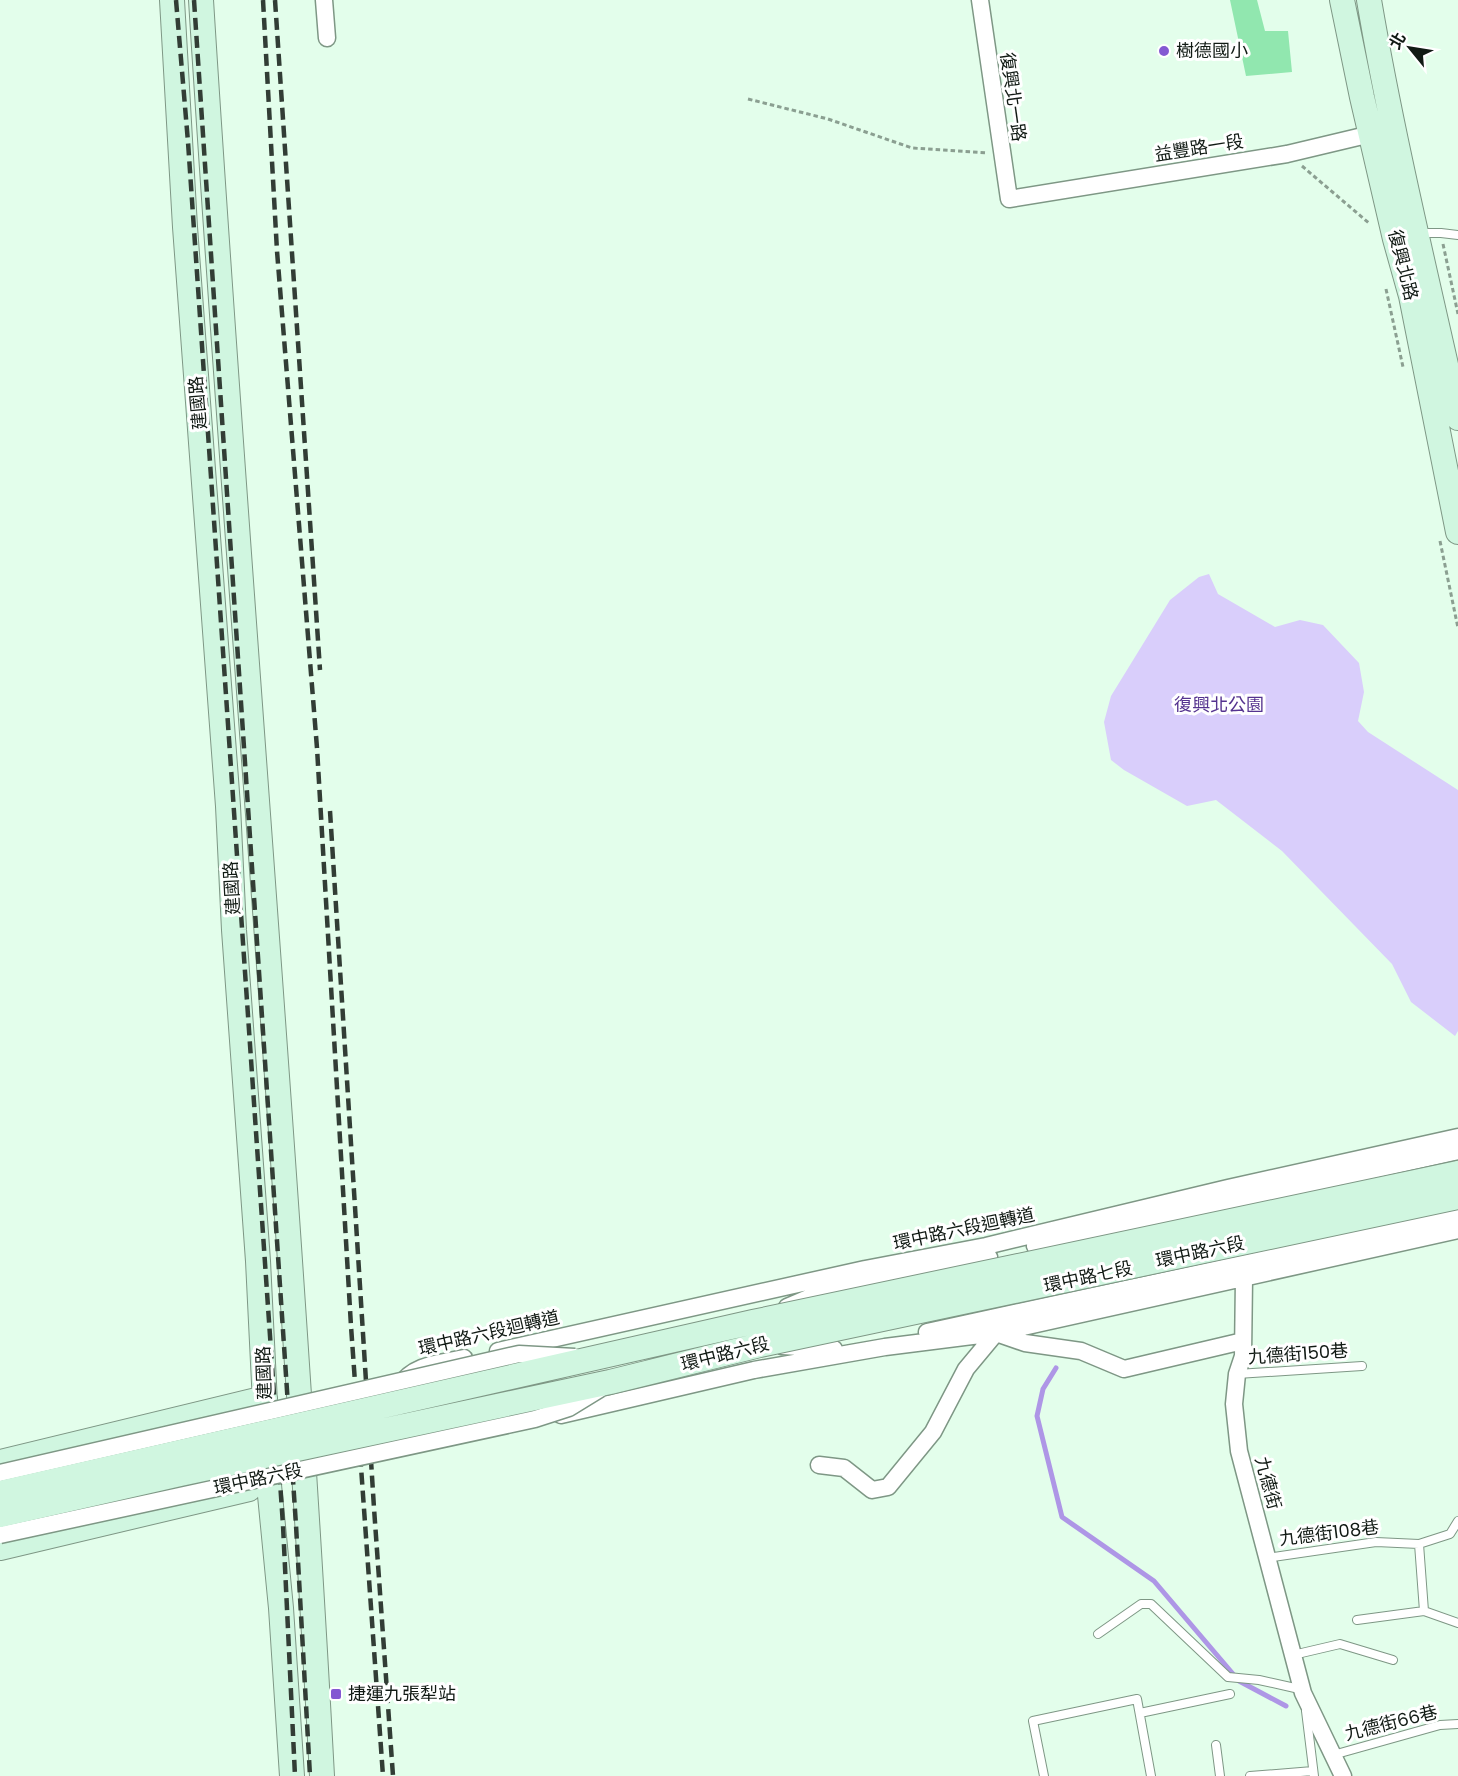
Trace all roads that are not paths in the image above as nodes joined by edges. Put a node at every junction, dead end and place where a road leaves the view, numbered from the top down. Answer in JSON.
{"nodes":[{"id":1,"x":172,"y":0,"type":"edge"},
{"id":2,"x":201,"y":0,"type":"edge"},
{"id":3,"x":324,"y":0,"type":"edge"},
{"id":4,"x":980,"y":0,"type":"edge"},
{"id":5,"x":1342,"y":0,"type":"edge"},
{"id":6,"x":1369,"y":0,"type":"edge"},
{"id":7,"x":327,"y":38,"type":"dead end"},
{"id":8,"x":1383,"y":135,"type":"junction"},
{"id":9,"x":1009,"y":199,"type":"joint"},
{"id":10,"x":1405,"y":236,"type":"junction"},
{"id":11,"x":1458,"y":236,"type":"edge"},
{"id":12,"x":1458,"y":418,"type":"edge"},
{"id":13,"x":1448,"y":535,"type":"edge"},
{"id":14,"x":1458,"y":1137,"type":"edge"},
{"id":15,"x":1458,"y":1151,"type":"edge"},
{"id":16,"x":1458,"y":1173,"type":"edge"},
{"id":17,"x":1229,"y":1195,"type":"junction"},
{"id":18,"x":1458,"y":1197,"type":"edge"},
{"id":19,"x":1458,"y":1217,"type":"edge"},
{"id":20,"x":1458,"y":1230,"type":"edge"},
{"id":21,"x":986,"y":1252,"type":"junction"},
{"id":22,"x":1243,"y":1271,"type":"junction"},
{"id":23,"x":867,"y":1277,"type":"junction"},
{"id":24,"x":753,"y":1322,"type":"junction"},
{"id":25,"x":996,"y":1325,"type":"junction"},
{"id":26,"x":1243,"y":1341,"type":"junction"},
{"id":27,"x":884,"y":1344,"type":"junction"},
{"id":28,"x":760,"y":1345,"type":"junction"},
{"id":29,"x":591,"y":1359,"type":"junction"},
{"id":30,"x":1362,"y":1366,"type":"dead end"},
{"id":31,"x":1237,"y":1374,"type":"junction"},
{"id":32,"x":610,"y":1382,"type":"junction"},
{"id":33,"x":265,"y":1398,"type":"junction"},
{"id":34,"x":0,"y":1462,"type":"edge"},
{"id":35,"x":819,"y":1465,"type":"dead end"},
{"id":36,"x":0,"y":1473,"type":"edge"},
{"id":37,"x":269,"y":1485,"type":"junction"},
{"id":38,"x":0,"y":1493,"type":"edge"},
{"id":39,"x":0,"y":1515,"type":"edge"},
{"id":40,"x":1458,"y":1521,"type":"edge"},
{"id":41,"x":0,"y":1535,"type":"edge"},
{"id":42,"x":1419,"y":1544,"type":"junction"},
{"id":43,"x":0,"y":1548,"type":"edge"},
{"id":44,"x":1267,"y":1558,"type":"junction"},
{"id":45,"x":1424,"y":1611,"type":"junction"},
{"id":46,"x":1358,"y":1620,"type":"dead end"},
{"id":47,"x":1458,"y":1623,"type":"edge"},
{"id":48,"x":1098,"y":1634,"type":"dead end"},
{"id":49,"x":1293,"y":1655,"type":"junction"},
{"id":50,"x":1393,"y":1660,"type":"dead end"},
{"id":51,"x":1303,"y":1693,"type":"junction"},
{"id":52,"x":1230,"y":1694,"type":"dead end"},
{"id":53,"x":1140,"y":1713,"type":"junction"},
{"id":54,"x":1458,"y":1724,"type":"edge"},
{"id":55,"x":1216,"y":1745,"type":"dead end"},
{"id":56,"x":1333,"y":1755,"type":"junction"},
{"id":57,"x":1313,"y":1773,"type":"edge"},
{"id":58,"x":292,"y":1776,"type":"edge"},
{"id":59,"x":322,"y":1776,"type":"edge"},
{"id":60,"x":1044,"y":1776,"type":"edge"},
{"id":61,"x":1151,"y":1776,"type":"edge"},
{"id":62,"x":1220,"y":1776,"type":"edge"},
{"id":63,"x":1250,"y":1776,"type":"edge"},
{"id":64,"x":1342,"y":1776,"type":"edge"}],
"edges":[{"from":1,"to":33,"type":"street","name":"建國路"},
{"from":2,"to":59,"type":"street","name":"建國路"},
{"from":3,"to":7,"type":"street"},
{"from":4,"to":9,"type":"street","name":"復興北一路"},
{"from":5,"to":8,"type":"street","name":"復興北路"},
{"from":6,"to":8,"type":"street","name":"復興北路"},
{"from":8,"to":9,"type":"street","name":"益豐路一段"},
{"from":8,"to":10,"type":"street","name":"復興北路"},
{"from":10,"to":11,"type":"lane"},
{"from":10,"to":12,"type":"street","name":"復興北路"},
{"from":10,"to":13,"type":"street","name":"復興北路"},
{"from":14,"to":17,"type":"street"},
{"from":15,"to":17,"type":"street","name":"環中路六段"},
{"from":16,"to":24,"type":"street","name":"環中路六段","bridge":true},
{"from":17,"to":21,"type":"street","name":"環中路六段"},
{"from":17,"to":22,"type":"street","name":"九德街"},
{"from":18,"to":28,"type":"street","name":"環中路六段","bridge":true},
{"from":19,"to":22,"type":"street","name":"環中路七段"},
{"from":20,"to":22,"type":"street"},
{"from":21,"to":23,"type":"street","name":"環中路六段"},
{"from":21,"to":25,"type":"street"},
{"from":22,"to":25,"type":"street","name":"環中路七段"},
{"from":22,"to":26,"type":"street","name":"九德街"},
{"from":23,"to":24,"type":"street","name":"環中路六段"},
{"from":23,"to":27,"type":"street"},
{"from":23,"to":27,"type":"street","name":"環中路六段迴轉道"},
{"from":24,"to":29,"type":"street","name":"環中路六段","bridge":true},
{"from":25,"to":26,"type":"street"},
{"from":25,"to":27,"type":"street","name":"環中路七段"},
{"from":25,"to":35,"type":"street"},
{"from":26,"to":31,"type":"street","name":"九德街"},
{"from":27,"to":28,"type":"street","name":"環中路七段"},
{"from":28,"to":32,"type":"street","name":"環中路六段","bridge":true},
{"from":29,"to":36,"type":"street","name":"環中路六段","bridge":true},
{"from":29,"to":38,"type":"street","bridge":true},
{"from":30,"to":31,"type":"lane","name":"九德街150巷"},
{"from":31,"to":44,"type":"street","name":"九德街"},
{"from":32,"to":39,"type":"street","bridge":true},
{"from":32,"to":41,"type":"street","name":"環中路六段","bridge":true},
{"from":33,"to":34,"type":"street"},
{"from":33,"to":37,"type":"street","name":"建國路"},
{"from":37,"to":43,"type":"street","name":"環中路六段"},
{"from":37,"to":58,"type":"street","name":"建國路"},
{"from":40,"to":42,"type":"lane","name":"九德街108巷"},
{"from":42,"to":44,"type":"lane","name":"九德街108巷"},
{"from":42,"to":45,"type":"lane"},
{"from":44,"to":49,"type":"street","name":"九德街"},
{"from":45,"to":46,"type":"lane"},
{"from":45,"to":47,"type":"lane"},
{"from":48,"to":51,"type":"lane"},
{"from":49,"to":50,"type":"lane"},
{"from":49,"to":51,"type":"street","name":"九德街"},
{"from":51,"to":56,"type":"street","name":"九德街"},
{"from":51,"to":57,"type":"lane"},
{"from":52,"to":53,"type":"lane"},
{"from":53,"to":60,"type":"lane"},
{"from":53,"to":61,"type":"lane"},
{"from":54,"to":56,"type":"lane","name":"九德街66巷"},
{"from":55,"to":62,"type":"lane"},
{"from":56,"to":64,"type":"street","name":"九德街"},
{"from":57,"to":63,"type":"lane"}]}
